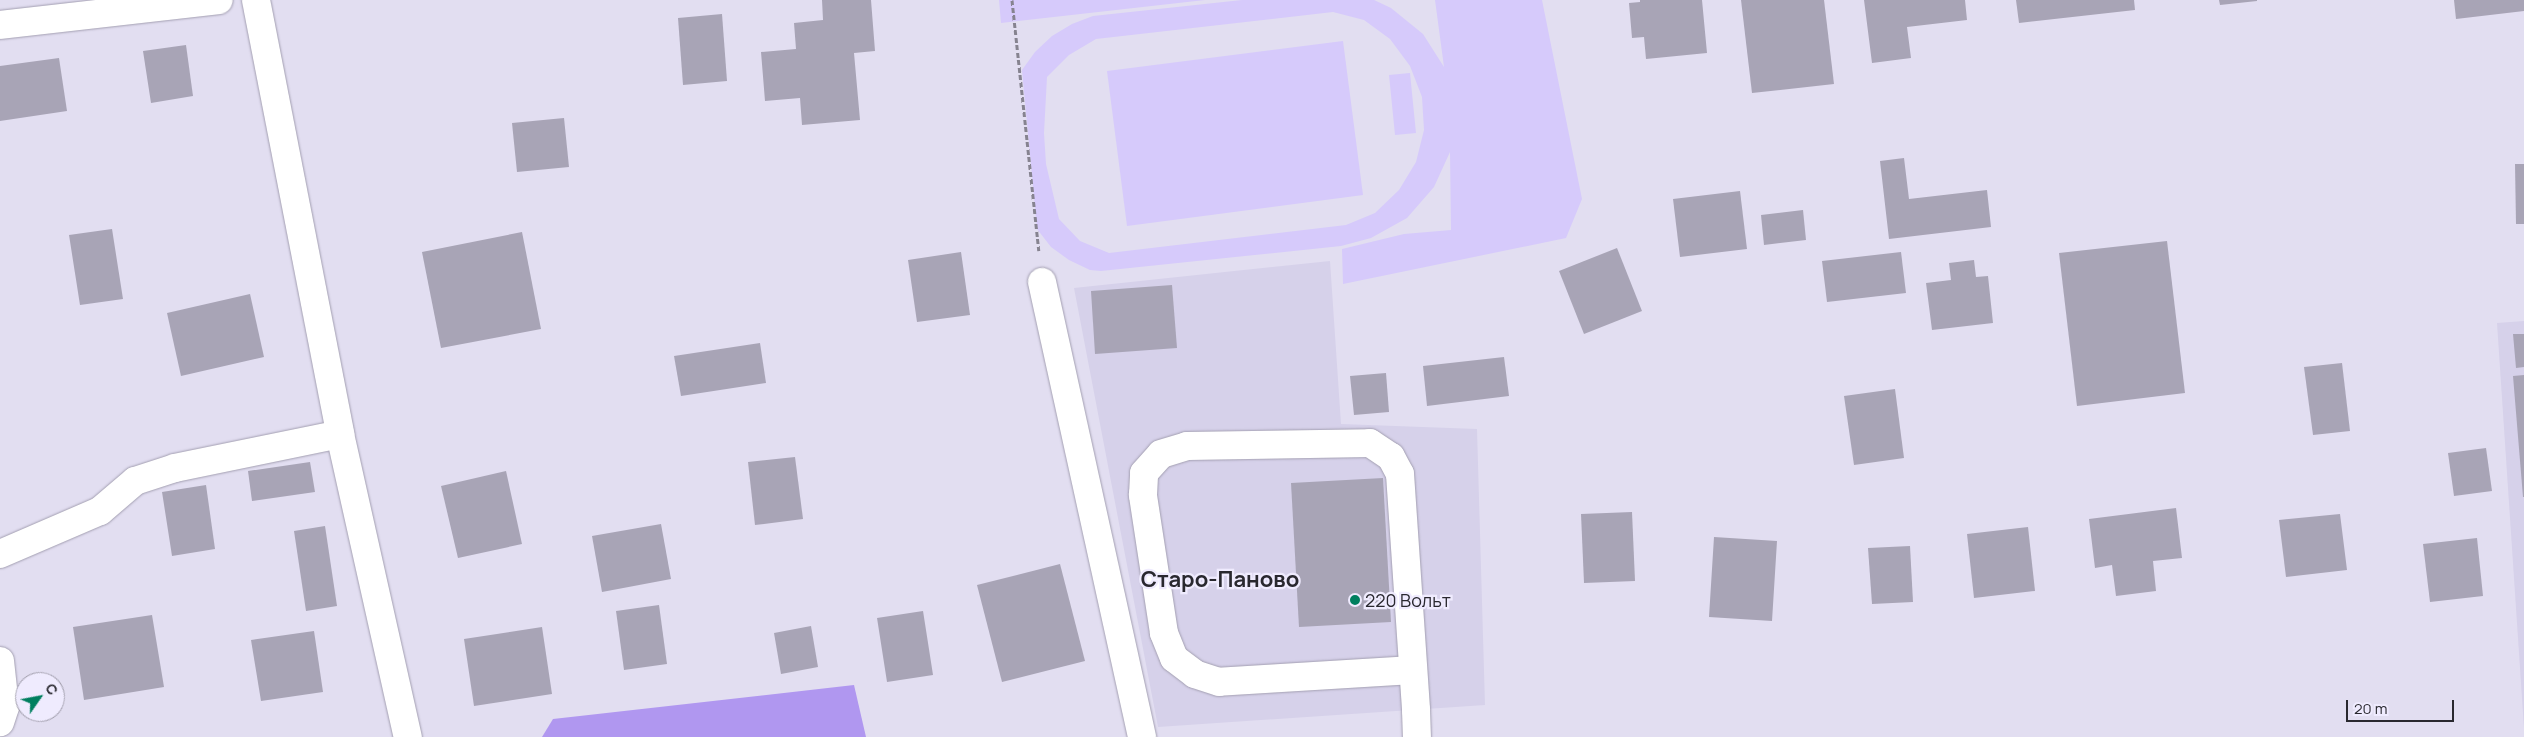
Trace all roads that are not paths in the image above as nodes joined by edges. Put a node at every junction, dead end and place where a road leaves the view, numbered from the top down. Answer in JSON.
{"nodes":[{"id":1,"x":219,"y":0,"type":"edge"},
{"id":2,"x":256,"y":0,"type":"edge"},
{"id":3,"x":0,"y":25,"type":"edge"},
{"id":4,"x":1042,"y":282,"type":"road end"},
{"id":5,"x":340,"y":434,"type":"junction"},
{"id":6,"x":0,"y":554,"type":"edge"},
{"id":7,"x":0,"y":662,"type":"edge"},
{"id":8,"x":1413,"y":670,"type":"junction"},
{"id":9,"x":0,"y":722,"type":"edge"},
{"id":10,"x":408,"y":737,"type":"edge"},
{"id":11,"x":1142,"y":737,"type":"edge"},
{"id":12,"x":1417,"y":737,"type":"edge"}],
"edges":[{"from":1,"to":3,"type":"street"},
{"from":2,"to":5,"type":"street"},
{"from":4,"to":11,"type":"street"},
{"from":5,"to":6,"type":"street"},
{"from":5,"to":10,"type":"street"},
{"from":7,"to":9,"type":"street"},
{"from":8,"to":8,"type":"street"},
{"from":8,"to":12,"type":"street"}]}
